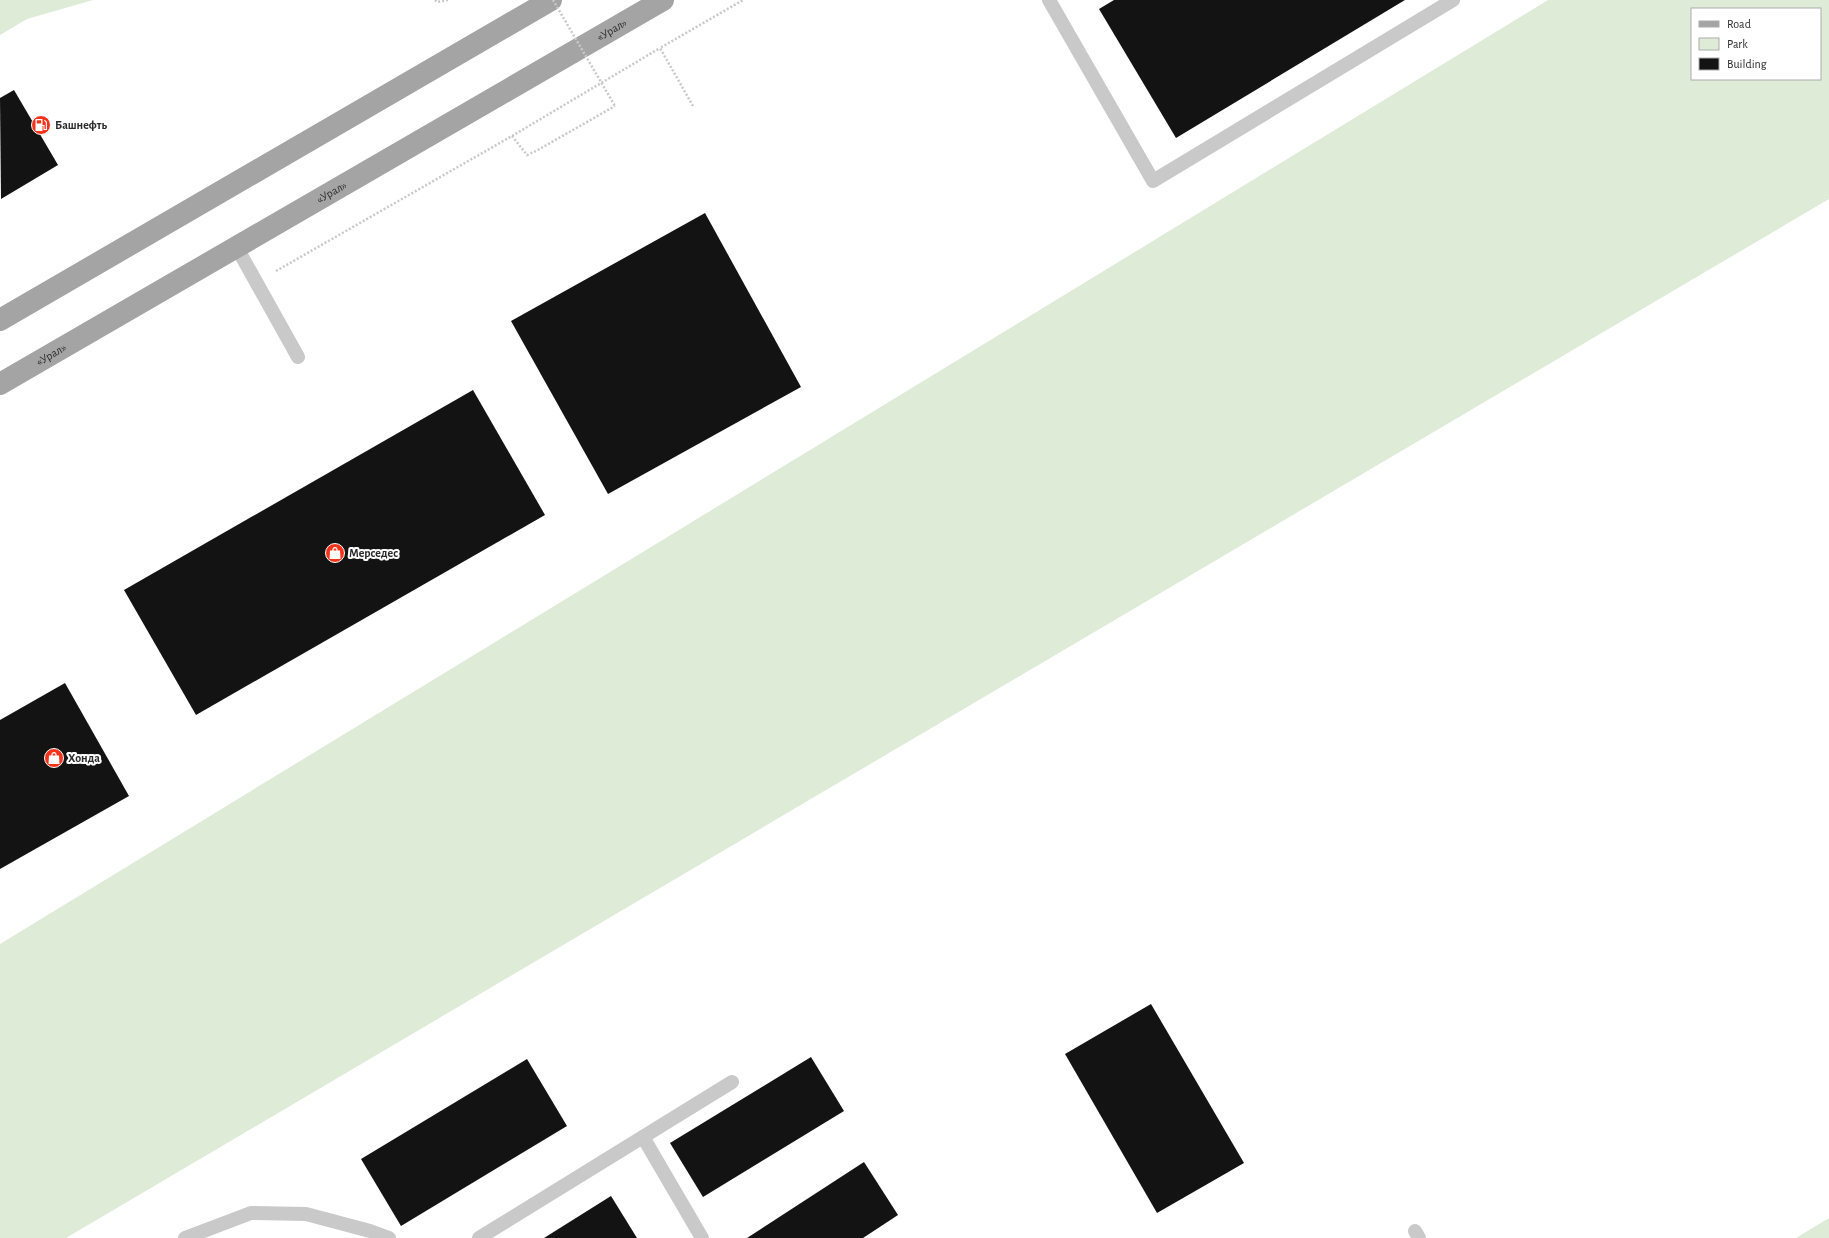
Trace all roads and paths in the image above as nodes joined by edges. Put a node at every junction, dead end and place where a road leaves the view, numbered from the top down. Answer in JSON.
{"nodes":[{"id":1,"x":435,"y":0,"type":"edge"},
{"id":2,"x":447,"y":0,"type":"edge"},
{"id":3,"x":552,"y":0,"type":"edge"},
{"id":4,"x":663,"y":0,"type":"edge"},
{"id":5,"x":743,"y":0,"type":"edge"},
{"id":6,"x":1049,"y":0,"type":"edge"},
{"id":7,"x":1453,"y":0,"type":"edge"},
{"id":8,"x":660,"y":48,"type":"junction"},
{"id":9,"x":693,"y":106,"type":"dead end"},
{"id":10,"x":512,"y":136,"type":"junction"},
{"id":11,"x":236,"y":246,"type":"junction"},
{"id":12,"x":257,"y":283,"type":"junction"},
{"id":13,"x":0,"y":320,"type":"edge"},
{"id":14,"x":298,"y":357,"type":"dead end"},
{"id":15,"x":0,"y":384,"type":"edge"},
{"id":16,"x":732,"y":1082,"type":"dead end"},
{"id":17,"x":643,"y":1138,"type":"junction"},
{"id":18,"x":186,"y":1238,"type":"edge"},
{"id":19,"x":389,"y":1238,"type":"edge"},
{"id":20,"x":479,"y":1238,"type":"edge"},
{"id":21,"x":702,"y":1238,"type":"edge"}],
"edges":[{"from":1,"to":2,"type":"path"},
{"from":3,"to":10,"type":"path","bridge":true},
{"from":3,"to":13,"type":"main road"},
{"from":4,"to":11,"type":"main road","name":"«Урал»"},
{"from":5,"to":8,"type":"path"},
{"from":6,"to":7,"type":"lane"},
{"from":8,"to":9,"type":"path"},
{"from":8,"to":10,"type":"path"},
{"from":10,"to":12,"type":"path"},
{"from":11,"to":12,"type":"lane"},
{"from":11,"to":15,"type":"main road","name":"«Урал»"},
{"from":12,"to":14,"type":"lane"},
{"from":16,"to":17,"type":"lane"},
{"from":17,"to":20,"type":"lane"},
{"from":17,"to":21,"type":"lane"},
{"from":18,"to":19,"type":"lane"}]}
